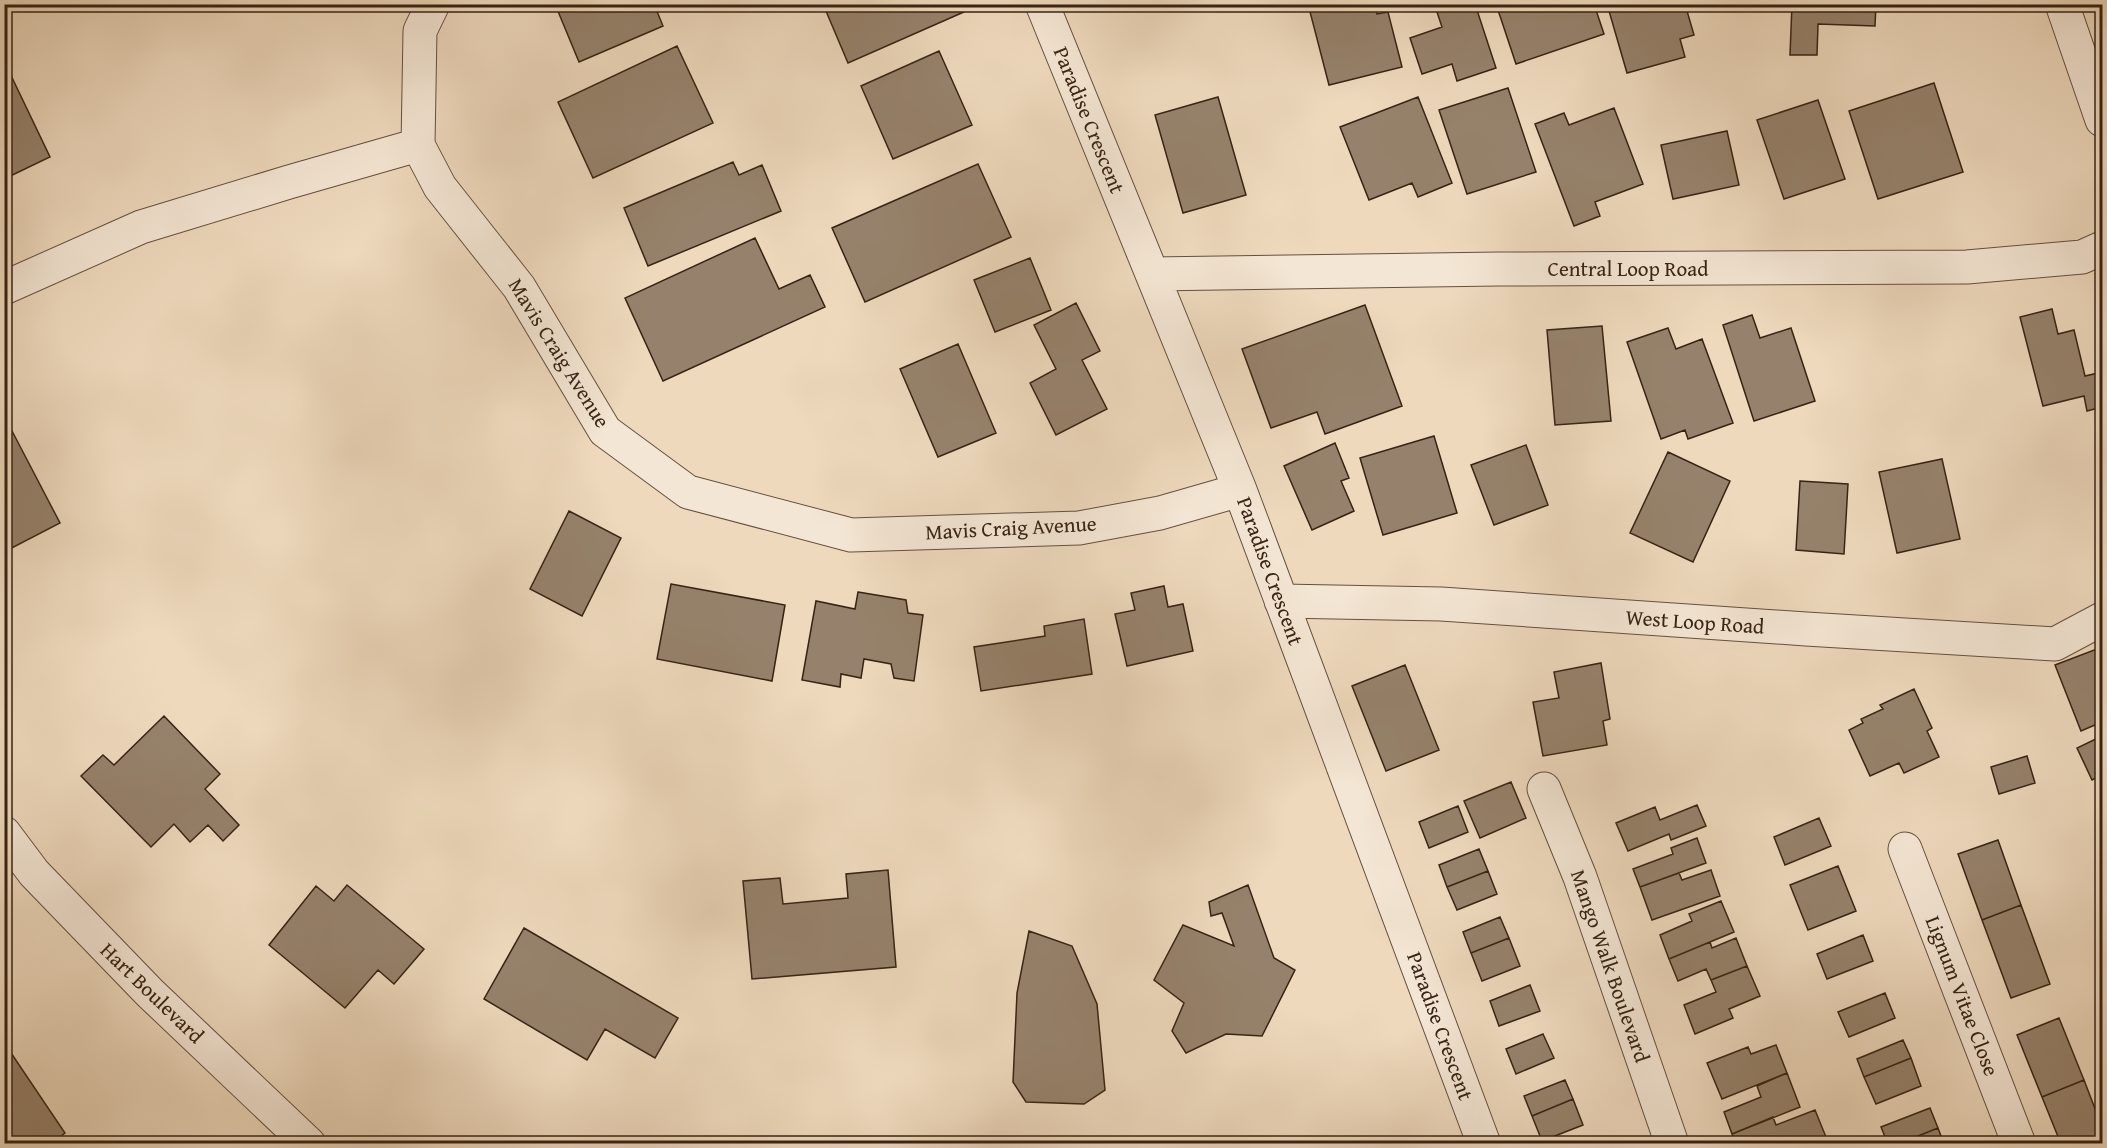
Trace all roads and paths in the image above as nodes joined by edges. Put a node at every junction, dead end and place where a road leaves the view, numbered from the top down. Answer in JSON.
{"nodes":[{"id":1,"x":434,"y":4,"type":"edge"},
{"id":2,"x":1042,"y":4,"type":"edge"},
{"id":3,"x":2062,"y":4,"type":"edge"},
{"id":4,"x":2103,"y":120,"type":"edge"},
{"id":5,"x":418,"y":145,"type":"junction"},
{"id":6,"x":2103,"y":248,"type":"edge"},
{"id":7,"x":1152,"y":274,"type":"junction"},
{"id":8,"x":4,"y":288,"type":"edge"},
{"id":9,"x":1240,"y":490,"type":"junction"},
{"id":10,"x":1281,"y":601,"type":"junction"},
{"id":11,"x":2103,"y":619,"type":"edge"},
{"id":12,"x":1544,"y":789,"type":"dead end"},
{"id":13,"x":4,"y":833,"type":"edge"},
{"id":14,"x":1905,"y":849,"type":"dead end"},
{"id":15,"x":309,"y":1143,"type":"edge"},
{"id":16,"x":1484,"y":1143,"type":"edge"},
{"id":17,"x":1672,"y":1143,"type":"edge"},
{"id":18,"x":2019,"y":1143,"type":"edge"}],
"edges":[{"from":1,"to":5,"type":"street","name":"Mavis Craig Avenue"},
{"from":2,"to":7,"type":"street","name":"Paradise Crescent"},
{"from":3,"to":4,"type":"street"},
{"from":5,"to":8,"type":"street"},
{"from":5,"to":9,"type":"street","name":"Mavis Craig Avenue"},
{"from":6,"to":7,"type":"street","name":"Central Loop Road"},
{"from":7,"to":9,"type":"street","name":"Paradise Crescent"},
{"from":9,"to":10,"type":"street","name":"Paradise Crescent"},
{"from":10,"to":11,"type":"street","name":"West Loop Road"},
{"from":10,"to":16,"type":"street","name":"Paradise Crescent"},
{"from":12,"to":17,"type":"street","name":"Mango Walk Boulevard"},
{"from":13,"to":15,"type":"street","name":"Hart Boulevard"},
{"from":14,"to":18,"type":"street","name":"Lignum Vitae Close"}]}
